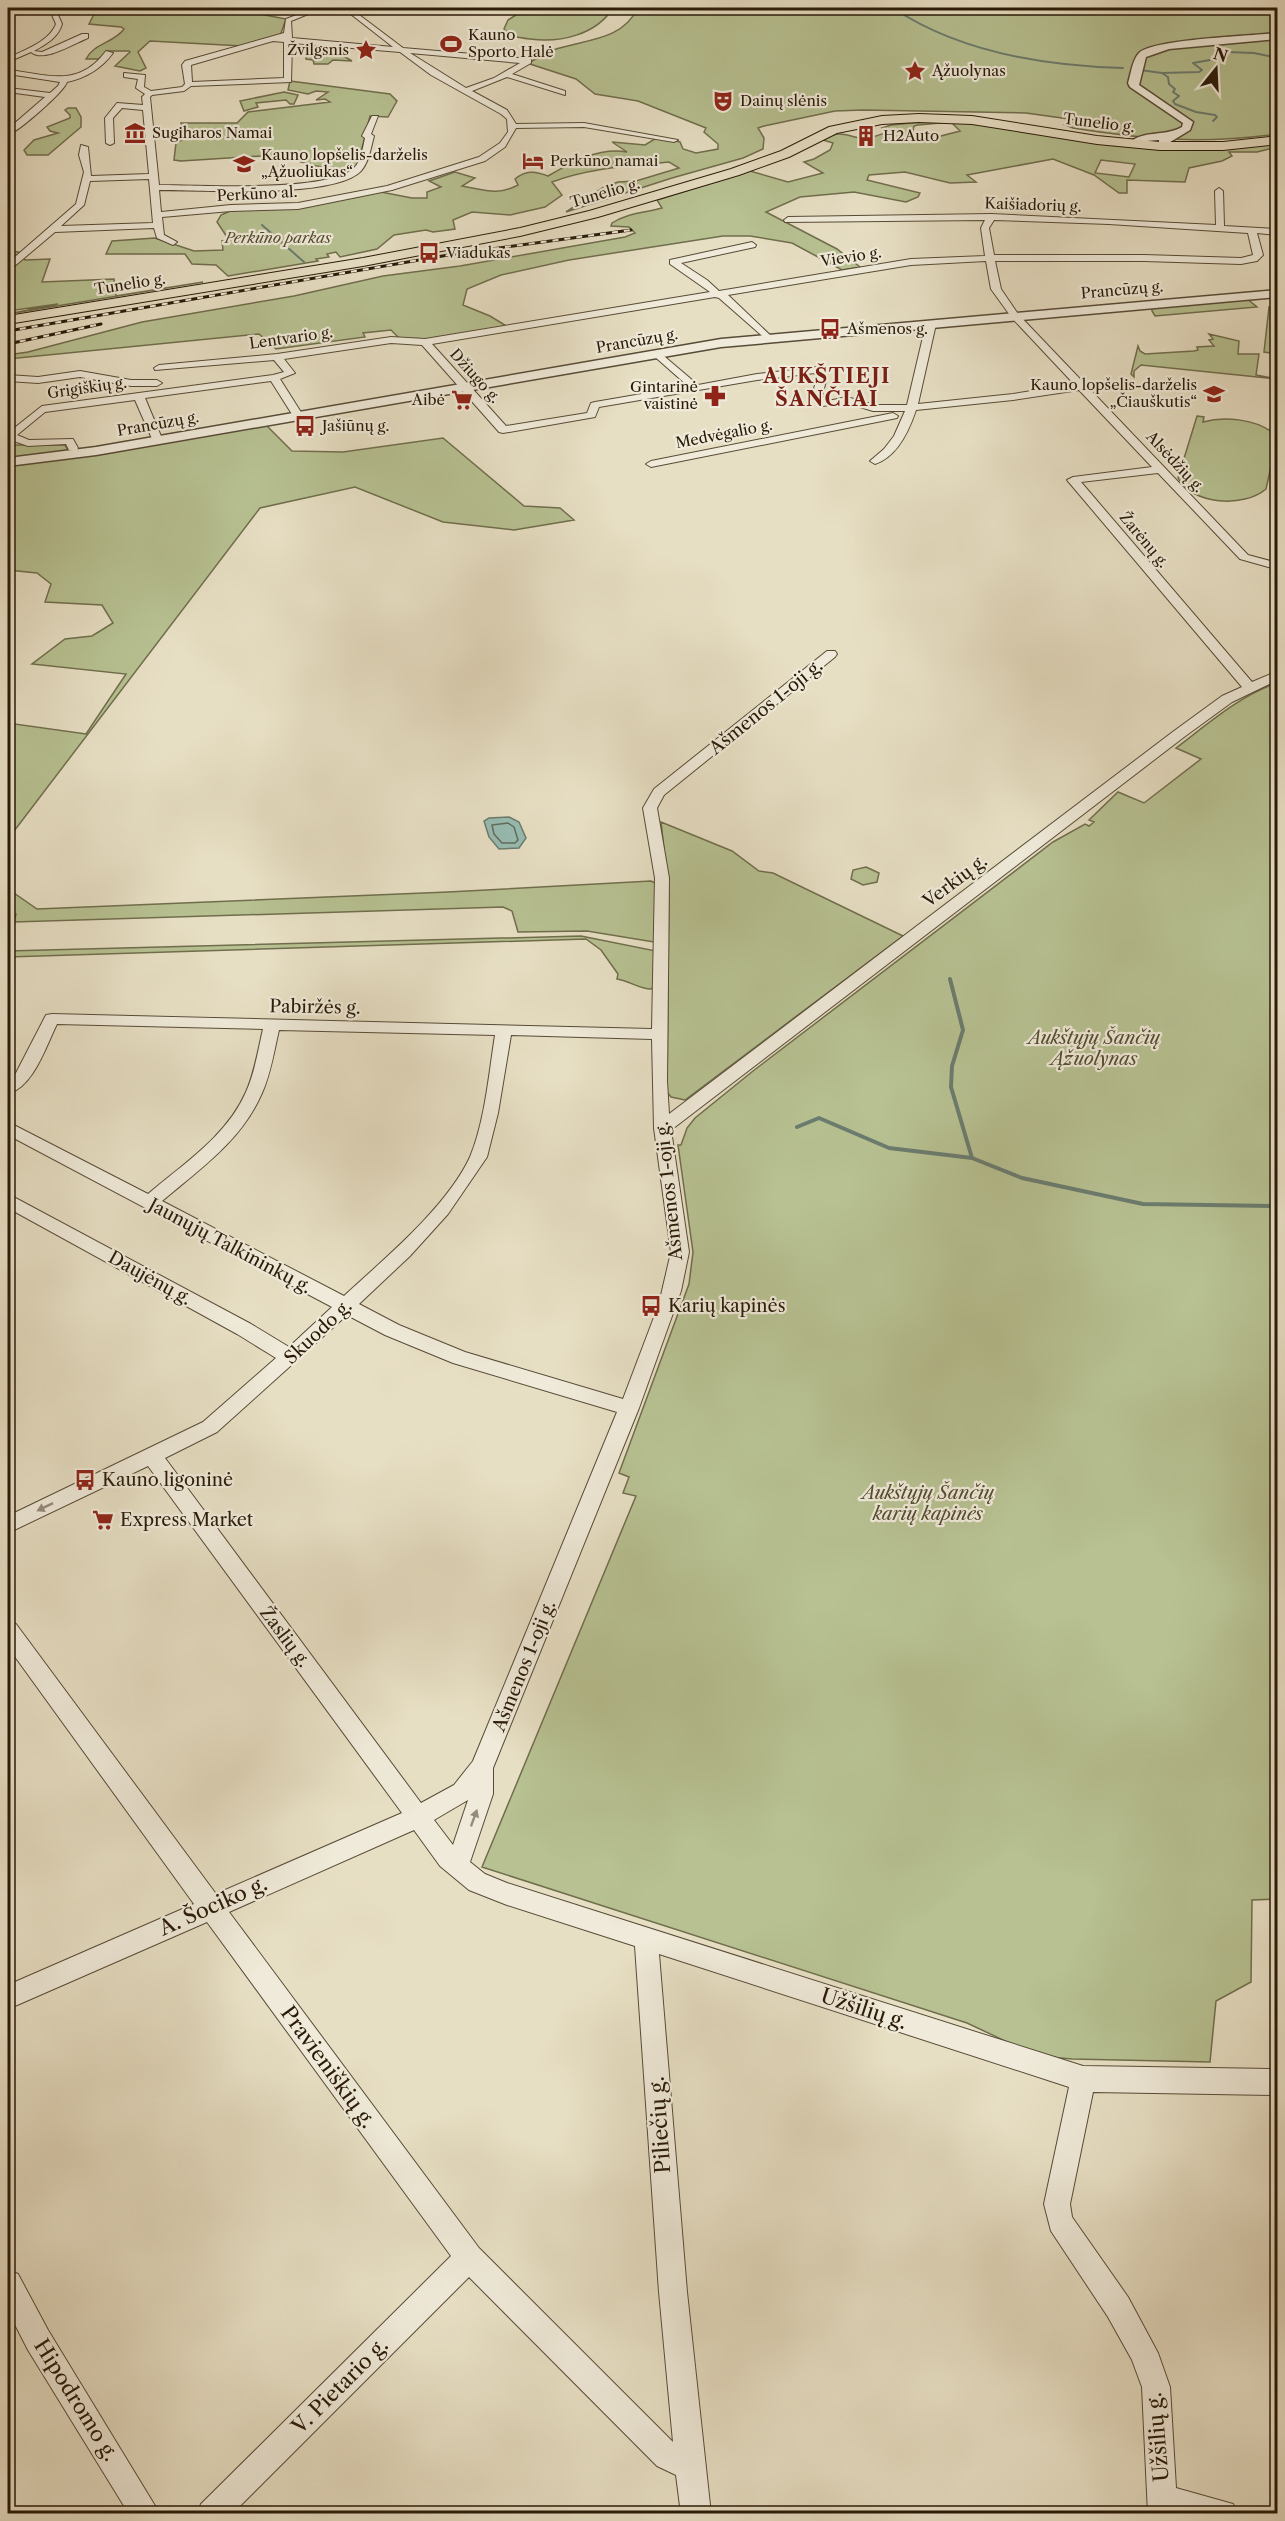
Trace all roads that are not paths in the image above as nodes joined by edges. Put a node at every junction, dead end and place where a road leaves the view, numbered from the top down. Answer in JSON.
{"nodes":[{"id":1,"x":23,"y":8,"type":"edge"},
{"id":2,"x":52,"y":8,"type":"edge"},
{"id":3,"x":320,"y":8,"type":"edge"},
{"id":4,"x":346,"y":8,"type":"edge"},
{"id":5,"x":8,"y":15,"type":"edge"},
{"id":6,"x":85,"y":36,"type":"dead end"},
{"id":7,"x":289,"y":36,"type":"junction"},
{"id":8,"x":1278,"y":36,"type":"edge"},
{"id":9,"x":399,"y":49,"type":"junction"},
{"id":10,"x":8,"y":50,"type":"edge"},
{"id":11,"x":24,"y":52,"type":"junction"},
{"id":12,"x":109,"y":53,"type":"dead end"},
{"id":13,"x":8,"y":60,"type":"edge"},
{"id":14,"x":8,"y":72,"type":"edge"},
{"id":15,"x":127,"y":75,"type":"dead end"},
{"id":16,"x":507,"y":75,"type":"junction"},
{"id":17,"x":64,"y":80,"type":"junction"},
{"id":18,"x":189,"y":84,"type":"junction"},
{"id":19,"x":8,"y":90,"type":"edge"},
{"id":20,"x":465,"y":91,"type":"junction"},
{"id":21,"x":150,"y":93,"type":"junction"},
{"id":22,"x":562,"y":93,"type":"dead end"},
{"id":23,"x":52,"y":96,"type":"junction"},
{"id":24,"x":67,"y":98,"type":"dead end"},
{"id":25,"x":146,"y":108,"type":"junction"},
{"id":26,"x":375,"y":118,"type":"dead end"},
{"id":27,"x":513,"y":126,"type":"junction"},
{"id":28,"x":9,"y":131,"type":"edge"},
{"id":29,"x":1278,"y":138,"type":"edge"},
{"id":30,"x":1168,"y":139,"type":"junction"},
{"id":31,"x":674,"y":140,"type":"dead end"},
{"id":32,"x":803,"y":141,"type":"junction"},
{"id":33,"x":110,"y":143,"type":"dead end"},
{"id":34,"x":84,"y":147,"type":"dead end"},
{"id":35,"x":152,"y":177,"type":"junction"},
{"id":36,"x":87,"y":178,"type":"junction"},
{"id":37,"x":154,"y":189,"type":"junction"},
{"id":38,"x":1219,"y":191,"type":"dead end"},
{"id":39,"x":991,"y":217,"type":"junction"},
{"id":40,"x":158,"y":220,"type":"junction"},
{"id":41,"x":788,"y":220,"type":"dead end"},
{"id":42,"x":1220,"y":228,"type":"junction"},
{"id":43,"x":51,"y":229,"type":"junction"},
{"id":44,"x":1252,"y":230,"type":"junction"},
{"id":45,"x":1278,"y":232,"type":"edge"},
{"id":46,"x":173,"y":242,"type":"dead end"},
{"id":47,"x":752,"y":245,"type":"dead end"},
{"id":48,"x":991,"y":258,"type":"junction"},
{"id":49,"x":8,"y":267,"type":"edge"},
{"id":50,"x":1278,"y":293,"type":"edge"},
{"id":51,"x":720,"y":294,"type":"junction"},
{"id":52,"x":8,"y":316,"type":"edge"},
{"id":53,"x":1015,"y":316,"type":"junction"},
{"id":54,"x":8,"y":321,"type":"edge"},
{"id":55,"x":932,"y":324,"type":"junction"},
{"id":56,"x":768,"y":338,"type":"junction"},
{"id":57,"x":425,"y":342,"type":"junction"},
{"id":58,"x":658,"y":354,"type":"junction"},
{"id":59,"x":277,"y":357,"type":"junction"},
{"id":60,"x":159,"y":368,"type":"dead end"},
{"id":61,"x":8,"y":378,"type":"edge"},
{"id":62,"x":274,"y":378,"type":"junction"},
{"id":63,"x":250,"y":381,"type":"junction"},
{"id":64,"x":1084,"y":386,"type":"junction"},
{"id":65,"x":466,"y":388,"type":"junction"},
{"id":66,"x":696,"y":388,"type":"junction"},
{"id":67,"x":139,"y":396,"type":"junction"},
{"id":68,"x":911,"y":409,"type":"junction"},
{"id":69,"x":299,"y":417,"type":"junction"},
{"id":70,"x":159,"y":441,"type":"junction"},
{"id":71,"x":73,"y":448,"type":"dead end"},
{"id":72,"x":875,"y":461,"type":"dead end"},
{"id":73,"x":8,"y":462,"type":"edge"},
{"id":74,"x":651,"y":464,"type":"dead end"},
{"id":75,"x":1161,"y":469,"type":"junction"},
{"id":76,"x":1272,"y":564,"type":"dead end"},
{"id":77,"x":831,"y":654,"type":"dead end"},
{"id":78,"x":1278,"y":675,"type":"edge"},
{"id":79,"x":1249,"y":687,"type":"junction"},
{"id":80,"x":272,"y":1025,"type":"junction"},
{"id":81,"x":504,"y":1030,"type":"junction"},
{"id":82,"x":660,"y":1034,"type":"junction"},
{"id":83,"x":8,"y":1088,"type":"edge"},
{"id":84,"x":8,"y":1128,"type":"edge"},
{"id":85,"x":662,"y":1128,"type":"junction"},
{"id":86,"x":8,"y":1200,"type":"edge"},
{"id":87,"x":148,"y":1203,"type":"junction"},
{"id":88,"x":346,"y":1306,"type":"junction"},
{"id":89,"x":290,"y":1357,"type":"junction"},
{"id":90,"x":629,"y":1408,"type":"junction"},
{"id":91,"x":152,"y":1456,"type":"junction"},
{"id":92,"x":8,"y":1526,"type":"edge"},
{"id":93,"x":8,"y":1631,"type":"edge"},
{"id":94,"x":482,"y":1768,"type":"junction"},
{"id":95,"x":419,"y":1817,"type":"junction"},
{"id":96,"x":457,"y":1866,"type":"junction"},
{"id":97,"x":210,"y":1907,"type":"junction"},
{"id":98,"x":646,"y":1938,"type":"junction"},
{"id":99,"x":8,"y":1997,"type":"edge"},
{"id":100,"x":1083,"y":2079,"type":"junction"},
{"id":101,"x":1278,"y":2082,"type":"edge"},
{"id":102,"x":469,"y":2258,"type":"junction"},
{"id":103,"x":8,"y":2284,"type":"edge"},
{"id":104,"x":688,"y":2463,"type":"junction"},
{"id":105,"x":1163,"y":2506,"type":"edge"},
{"id":106,"x":146,"y":2514,"type":"edge"},
{"id":107,"x":212,"y":2514,"type":"edge"},
{"id":108,"x":696,"y":2514,"type":"edge"},
{"id":109,"x":1223,"y":2514,"type":"edge"}],
"edges":[{"from":1,"to":5,"type":"street"},
{"from":2,"to":11,"type":"street"},
{"from":3,"to":7,"type":"street"},
{"from":4,"to":9,"type":"street"},
{"from":6,"to":11,"type":"street"},
{"from":7,"to":9,"type":"street"},
{"from":7,"to":18,"type":"street"},
{"from":7,"to":18,"type":"street"},
{"from":8,"to":30,"type":"street"},
{"from":9,"to":16,"type":"street"},
{"from":9,"to":20,"type":"street"},
{"from":10,"to":11,"type":"street"},
{"from":11,"to":13,"type":"street"},
{"from":12,"to":17,"type":"street"},
{"from":14,"to":17,"type":"street"},
{"from":15,"to":21,"type":"street"},
{"from":16,"to":20,"type":"street"},
{"from":16,"to":22,"type":"street"},
{"from":17,"to":23,"type":"street"},
{"from":18,"to":21,"type":"street"},
{"from":19,"to":23,"type":"street"},
{"from":20,"to":27,"type":"street"},
{"from":21,"to":25,"type":"street"},
{"from":23,"to":24,"type":"street"},
{"from":23,"to":28,"type":"street"},
{"from":25,"to":33,"type":"street"},
{"from":25,"to":35,"type":"street"},
{"from":26,"to":37,"type":"street"},
{"from":27,"to":31,"type":"street"},
{"from":27,"to":40,"type":"street","name":"Perkūno al."},
{"from":29,"to":30,"type":"main road","name":"Tunelio g."},
{"from":29,"to":30,"type":"main road","name":"Tunelio g."},
{"from":30,"to":32,"type":"main road","name":"Tunelio g."},
{"from":30,"to":32,"type":"main road","name":"Tunelio g."},
{"from":32,"to":52,"type":"main road","name":"Tunelio g."},
{"from":32,"to":54,"type":"main road","name":"Tunelio g."},
{"from":34,"to":36,"type":"street"},
{"from":35,"to":36,"type":"street"},
{"from":35,"to":37,"type":"street"},
{"from":36,"to":43,"type":"street"},
{"from":37,"to":40,"type":"street"},
{"from":38,"to":42,"type":"street"},
{"from":39,"to":41,"type":"street","name":"Kaišiadorių g."},
{"from":39,"to":42,"type":"street","name":"Kaišiadorių g."},
{"from":39,"to":48,"type":"street","name":"Alsėdžių g."},
{"from":40,"to":43,"type":"street","name":"Perkūno al."},
{"from":40,"to":46,"type":"street"},
{"from":42,"to":44,"type":"street","name":"Kaišiadorių g."},
{"from":43,"to":49,"type":"street"},
{"from":44,"to":45,"type":"street","name":"Kaišiadorių g."},
{"from":44,"to":48,"type":"street","name":"Vievio g."},
{"from":47,"to":51,"type":"street"},
{"from":48,"to":51,"type":"street","name":"Vievio g."},
{"from":48,"to":53,"type":"street","name":"Alsėdžių g."},
{"from":50,"to":53,"type":"street","name":"Prancūzų g."},
{"from":51,"to":56,"type":"street"},
{"from":51,"to":57,"type":"street","name":"Vievio g."},
{"from":53,"to":55,"type":"street","name":"Prancūzų g."},
{"from":53,"to":64,"type":"street","name":"Alsėdžių g."},
{"from":55,"to":56,"type":"street","name":"Prancūzų g."},
{"from":55,"to":68,"type":"street"},
{"from":56,"to":58,"type":"street","name":"Prancūzų g."},
{"from":57,"to":59,"type":"street","name":"Lentvario g."},
{"from":57,"to":65,"type":"street","name":"Džiugo g."},
{"from":58,"to":65,"type":"street","name":"Prancūzų g."},
{"from":58,"to":66,"type":"street"},
{"from":59,"to":60,"type":"street","name":"Lentvario g."},
{"from":59,"to":62,"type":"street"},
{"from":61,"to":63,"type":"street"},
{"from":62,"to":63,"type":"street","name":"Grigiškių g."},
{"from":62,"to":69,"type":"street"},
{"from":63,"to":67,"type":"street","name":"Grigiškių g."},
{"from":64,"to":68,"type":"street","name":"Medvėgalio g."},
{"from":64,"to":75,"type":"street","name":"Alsėdžių g."},
{"from":65,"to":66,"type":"street","name":"Džiugo g."},
{"from":65,"to":69,"type":"street","name":"Prancūzų g."},
{"from":66,"to":68,"type":"street"},
{"from":67,"to":70,"type":"street","name":"Grigiškių g."},
{"from":67,"to":71,"type":"street","name":"Grigiškių g."},
{"from":68,"to":72,"type":"street"},
{"from":68,"to":74,"type":"street","name":"Medvėgalio g."},
{"from":69,"to":70,"type":"street","name":"Prancūzų g."},
{"from":70,"to":73,"type":"street","name":"Prancūzų g."},
{"from":75,"to":76,"type":"street","name":"Alsėdžių g."},
{"from":75,"to":79,"type":"street","name":"Žarėnų g."},
{"from":77,"to":82,"type":"street","name":"Ašmenos 1-oji g."},
{"from":78,"to":79,"type":"street","name":"Verkių g."},
{"from":79,"to":85,"type":"street","name":"Verkių g."},
{"from":80,"to":81,"type":"street","name":"Pabiržės g."},
{"from":80,"to":83,"type":"street","name":"Pabiržės g."},
{"from":80,"to":87,"type":"street"},
{"from":81,"to":82,"type":"street","name":"Pabiržės g."},
{"from":81,"to":88,"type":"street","name":"Skuodo g."},
{"from":82,"to":85,"type":"street","name":"Ašmenos 1-oji g."},
{"from":84,"to":87,"type":"street","name":"Jaunųjų Talkininkų g."},
{"from":85,"to":90,"type":"street","name":"Ašmenos 1-oji g."},
{"from":86,"to":89,"type":"street","name":"Daujėnų g."},
{"from":87,"to":88,"type":"street","name":"Jaunųjų Talkininkų g."},
{"from":88,"to":89,"type":"street","name":"Skuodo g."},
{"from":88,"to":90,"type":"street","name":"Jaunųjų Talkininkų g."},
{"from":89,"to":91,"type":"street","name":"Skuodo g."},
{"from":90,"to":94,"type":"street","name":"Ašmenos 1-oji g."},
{"from":91,"to":92,"type":"street","name":"Skuodo g.","one_way":true},
{"from":91,"to":95,"type":"street","name":"Žaslių g."},
{"from":93,"to":97,"type":"street","name":"Pravieniškių g."},
{"from":94,"to":95,"type":"street","name":"Ašmenos 1-oji g."},
{"from":96,"to":94,"type":"street","one_way":true},
{"from":95,"to":96,"type":"street"},
{"from":95,"to":97,"type":"street","name":"A. Šociko g."},
{"from":96,"to":98,"type":"street"},
{"from":97,"to":99,"type":"street","name":"A. Šociko g."},
{"from":97,"to":102,"type":"street","name":"Pravieniškių g."},
{"from":98,"to":100,"type":"street","name":"Užšilių g."},
{"from":98,"to":104,"type":"street","name":"Piliečių g."},
{"from":100,"to":101,"type":"street","name":"Užšilių g."},
{"from":100,"to":105,"type":"street","name":"Užšilių g."},
{"from":102,"to":104,"type":"street","name":"Pravieniškių g."},
{"from":102,"to":107,"type":"street","name":"V. Pietario g."},
{"from":103,"to":106,"type":"street","name":"Hipodromo g."},
{"from":104,"to":108,"type":"street","name":"Piliečių g."},
{"from":105,"to":109,"type":"street","name":"Užšilių g."}]}
